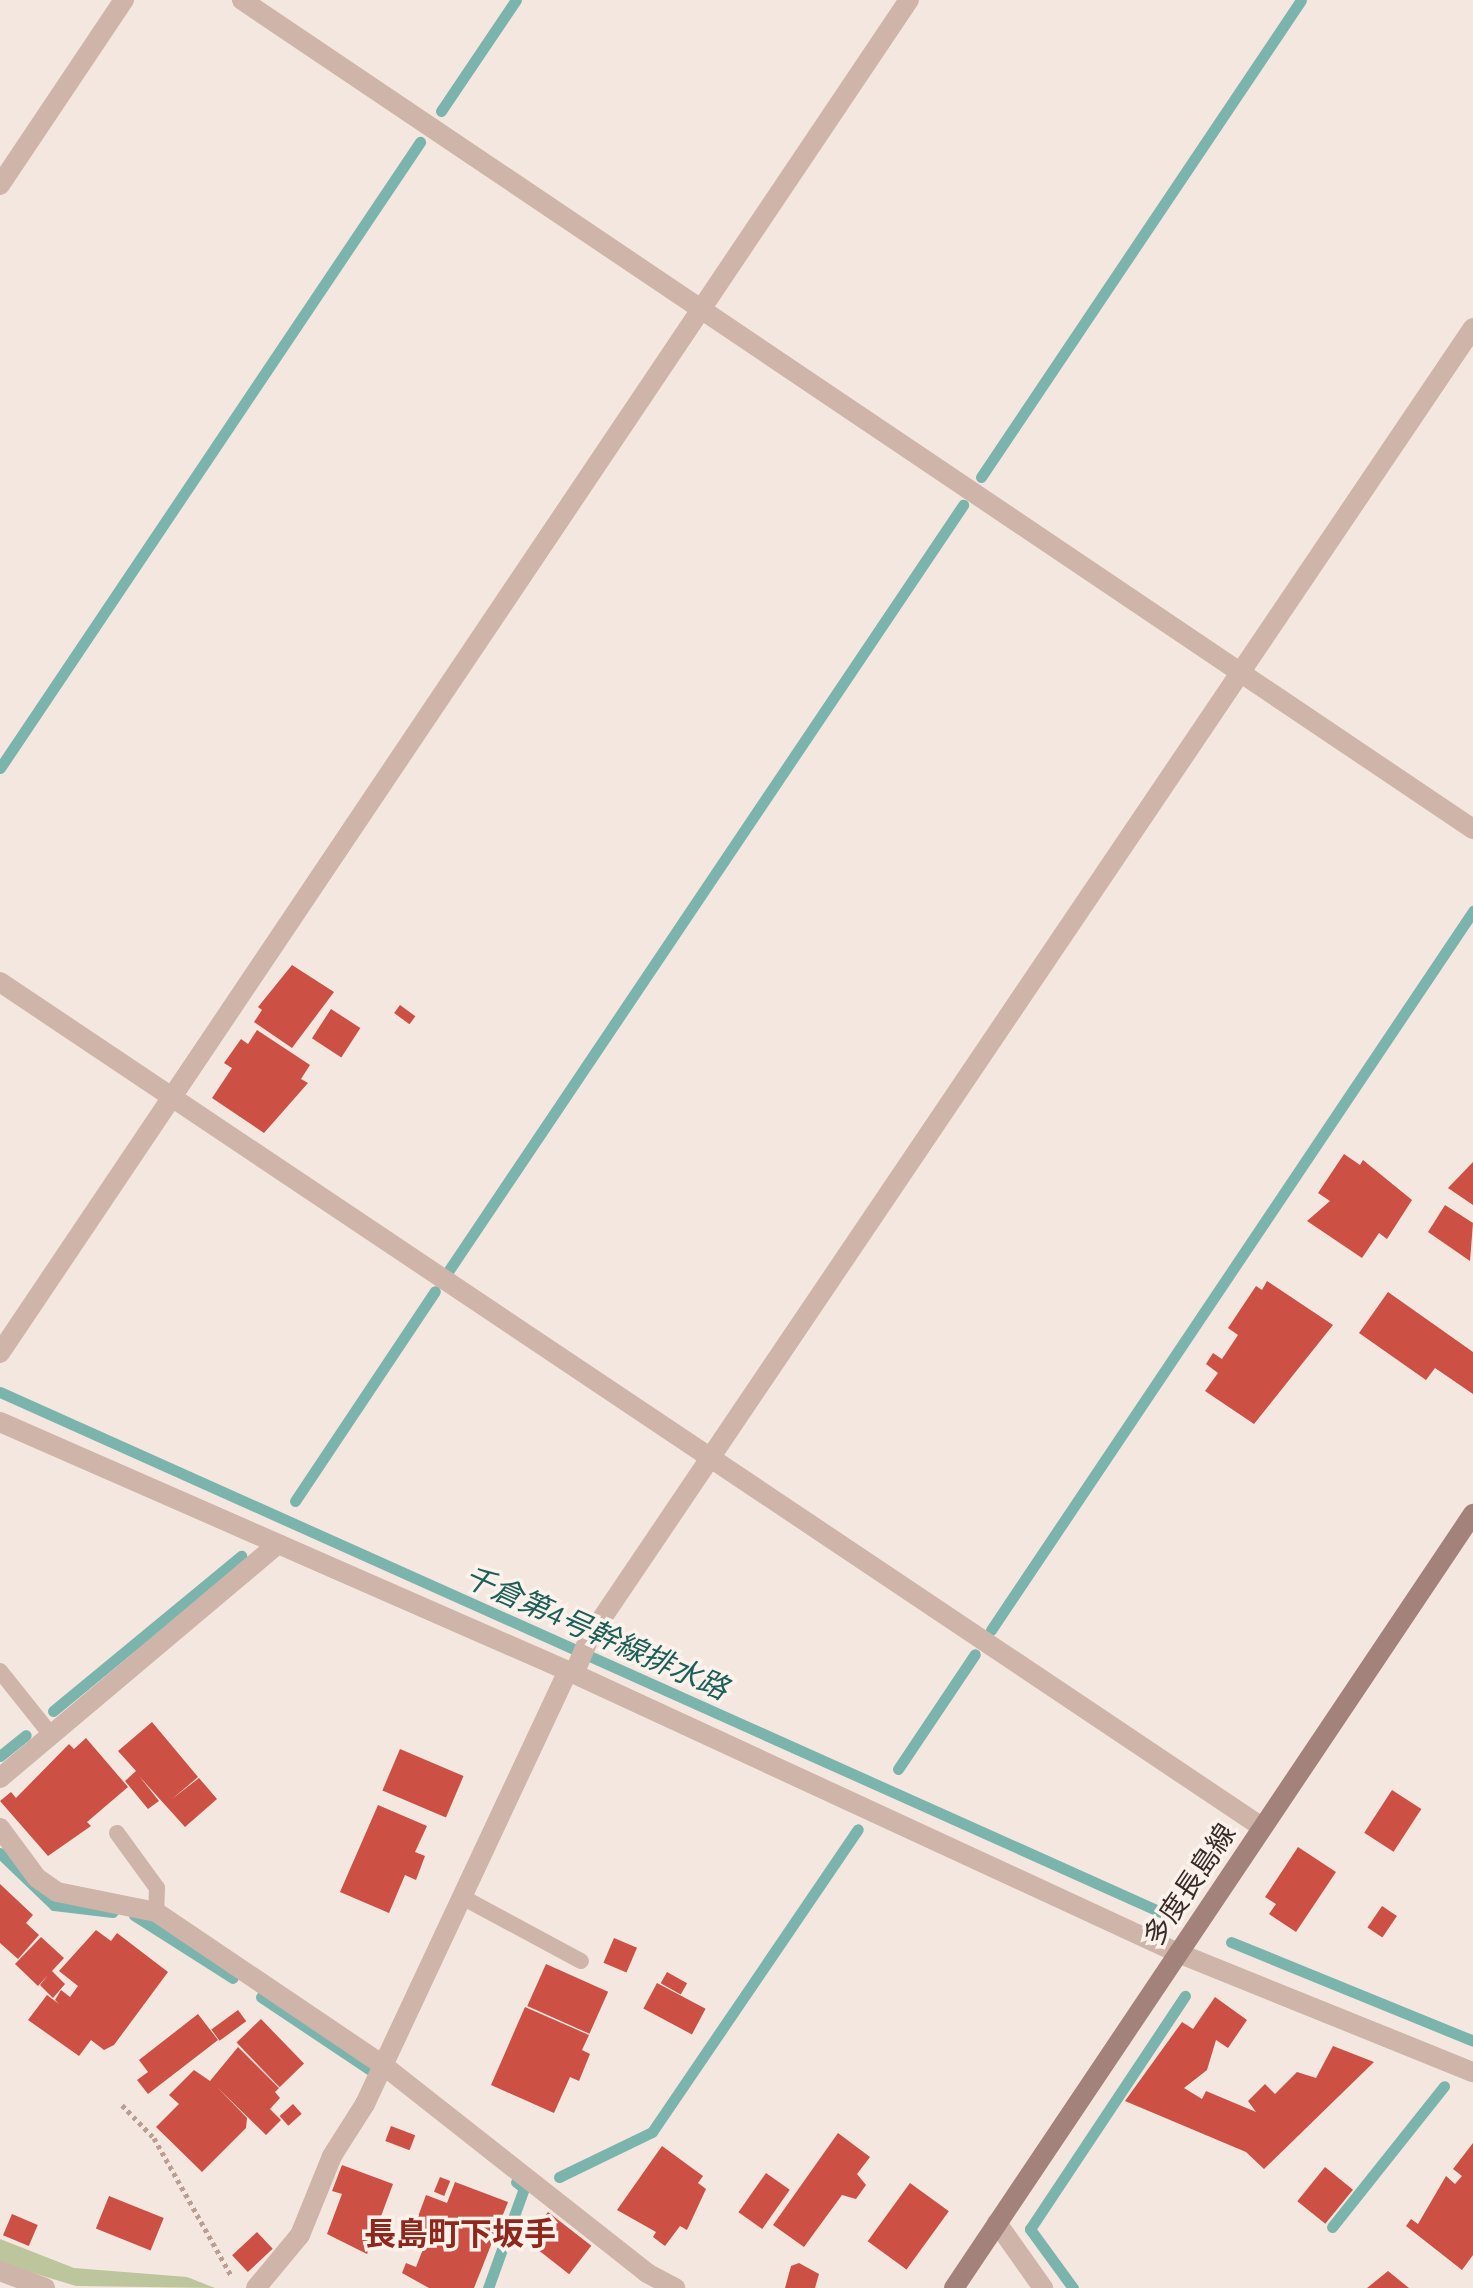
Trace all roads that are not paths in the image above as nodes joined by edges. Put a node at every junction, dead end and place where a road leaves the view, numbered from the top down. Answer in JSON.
{"nodes":[{"id":1,"x":124,"y":0,"type":"edge"},
{"id":2,"x":242,"y":0,"type":"edge"},
{"id":3,"x":909,"y":0,"type":"edge"},
{"id":4,"x":0,"y":185,"type":"edge"},
{"id":5,"x":701,"y":309,"type":"junction"},
{"id":6,"x":1473,"y":328,"type":"edge"},
{"id":7,"x":1241,"y":672,"type":"junction"},
{"id":8,"x":1473,"y":829,"type":"edge"},
{"id":9,"x":0,"y":982,"type":"edge"},
{"id":10,"x":171,"y":1097,"type":"junction"},
{"id":11,"x":0,"y":1353,"type":"edge"},
{"id":12,"x":0,"y":1422,"type":"edge"},
{"id":13,"x":711,"y":1458,"type":"junction"},
{"id":14,"x":1473,"y":1514,"type":"edge"},
{"id":15,"x":278,"y":1544,"type":"junction"},
{"id":16,"x":573,"y":1670,"type":"junction"},
{"id":17,"x":0,"y":1671,"type":"edge"},
{"id":18,"x":51,"y":1735,"type":"junction"},
{"id":19,"x":0,"y":1778,"type":"edge"},
{"id":20,"x":1262,"y":1827,"type":"junction"},
{"id":21,"x":0,"y":1828,"type":"edge"},
{"id":22,"x":117,"y":1833,"type":"dead end"},
{"id":23,"x":462,"y":1897,"type":"junction"},
{"id":24,"x":156,"y":1912,"type":"junction"},
{"id":25,"x":1178,"y":1953,"type":"junction"},
{"id":26,"x":581,"y":1961,"type":"dead end"},
{"id":27,"x":383,"y":2065,"type":"junction"},
{"id":28,"x":1473,"y":2072,"type":"edge"},
{"id":29,"x":997,"y":2223,"type":"junction"},
{"id":30,"x":0,"y":2271,"type":"edge"},
{"id":31,"x":45,"y":2288,"type":"edge"},
{"id":32,"x":256,"y":2288,"type":"edge"},
{"id":33,"x":675,"y":2288,"type":"edge"},
{"id":34,"x":954,"y":2288,"type":"edge"},
{"id":35,"x":1043,"y":2288,"type":"edge"}],
"edges":[{"from":1,"to":4,"type":"street"},
{"from":2,"to":5,"type":"street"},
{"from":3,"to":5,"type":"street"},
{"from":5,"to":7,"type":"street"},
{"from":5,"to":10,"type":"street"},
{"from":6,"to":7,"type":"street"},
{"from":7,"to":8,"type":"street"},
{"from":7,"to":13,"type":"street"},
{"from":9,"to":10,"type":"street"},
{"from":10,"to":11,"type":"street"},
{"from":10,"to":13,"type":"street"},
{"from":12,"to":15,"type":"street"},
{"from":13,"to":16,"type":"street"},
{"from":13,"to":20,"type":"street"},
{"from":14,"to":20,"type":"main road","name":"多度長島線"},
{"from":15,"to":16,"type":"street"},
{"from":15,"to":18,"type":"street"},
{"from":16,"to":23,"type":"street"},
{"from":16,"to":25,"type":"street"},
{"from":17,"to":18,"type":"lane"},
{"from":18,"to":19,"type":"street"},
{"from":20,"to":25,"type":"main road","name":"多度長島線"},
{"from":21,"to":24,"type":"street"},
{"from":22,"to":24,"type":"lane"},
{"from":23,"to":26,"type":"lane"},
{"from":23,"to":27,"type":"street"},
{"from":24,"to":27,"type":"street"},
{"from":25,"to":28,"type":"street"},
{"from":25,"to":29,"type":"main road","name":"多度長島線"},
{"from":27,"to":32,"type":"street"},
{"from":27,"to":33,"type":"street"},
{"from":29,"to":34,"type":"main road","name":"多度長島線"},
{"from":29,"to":35,"type":"street"},
{"from":30,"to":31,"type":"street"}]}
